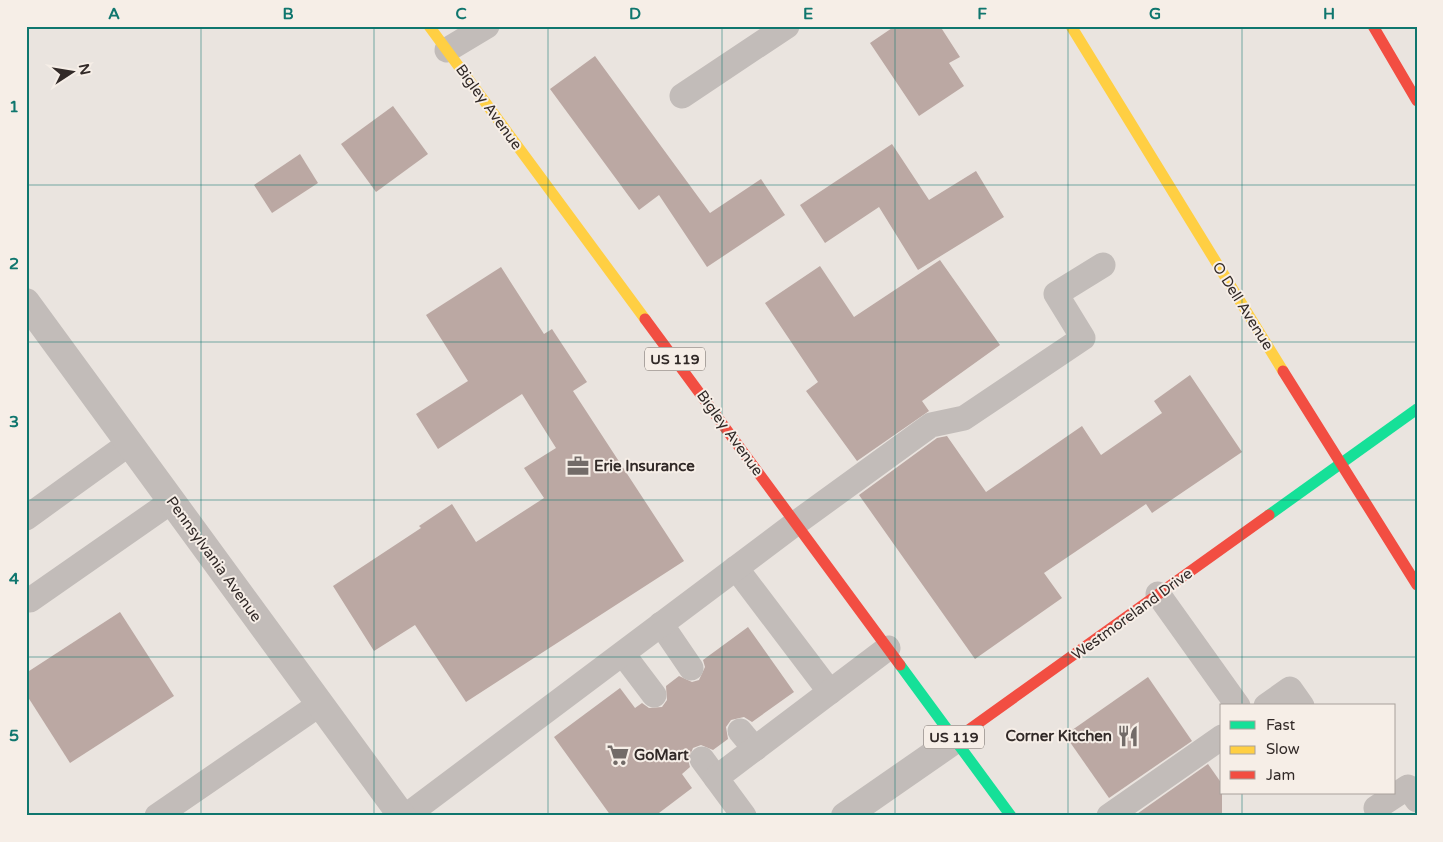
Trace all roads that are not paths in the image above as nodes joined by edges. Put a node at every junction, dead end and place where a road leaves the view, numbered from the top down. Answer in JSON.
{"nodes":[{"id":1,"x":429,"y":26,"type":"edge"},
{"id":2,"x":487,"y":26,"type":"edge"},
{"id":3,"x":787,"y":26,"type":"edge"},
{"id":4,"x":1071,"y":26,"type":"edge"},
{"id":5,"x":1373,"y":26,"type":"edge"},
{"id":6,"x":447,"y":50,"type":"junction"},
{"id":7,"x":682,"y":96,"type":"dead end"},
{"id":8,"x":1417,"y":101,"type":"edge"},
{"id":9,"x":1103,"y":265,"type":"dead end"},
{"id":10,"x":26,"y":302,"type":"edge"},
{"id":11,"x":1417,"y":409,"type":"edge"},
{"id":12,"x":130,"y":443,"type":"junction"},
{"id":13,"x":1340,"y":464,"type":"junction"},
{"id":14,"x":172,"y":501,"type":"junction"},
{"id":15,"x":26,"y":518,"type":"edge"},
{"id":16,"x":796,"y":523,"type":"junction"},
{"id":17,"x":736,"y":568,"type":"junction"},
{"id":18,"x":1417,"y":585,"type":"edge"},
{"id":19,"x":1158,"y":594,"type":"junction"},
{"id":20,"x":30,"y":600,"type":"dead end"},
{"id":21,"x":661,"y":624,"type":"junction"},
{"id":22,"x":888,"y":648,"type":"junction"},
{"id":23,"x":623,"y":654,"type":"junction"},
{"id":24,"x":691,"y":668,"type":"dead end"},
{"id":25,"x":830,"y":692,"type":"junction"},
{"id":26,"x":654,"y":695,"type":"dead end"},
{"id":27,"x":320,"y":704,"type":"junction"},
{"id":28,"x":1237,"y":704,"type":"edge"},
{"id":29,"x":1269,"y":704,"type":"edge"},
{"id":30,"x":1301,"y":704,"type":"edge"},
{"id":31,"x":1220,"y":738,"type":"edge"},
{"id":32,"x":956,"y":739,"type":"junction"},
{"id":33,"x":1396,"y":793,"type":"edge"},
{"id":34,"x":1394,"y":794,"type":"edge"},
{"id":35,"x":1417,"y":800,"type":"edge"},
{"id":36,"x":1369,"y":806,"type":"edge"},
{"id":37,"x":157,"y":816,"type":"edge"},
{"id":38,"x":404,"y":816,"type":"edge"},
{"id":39,"x":744,"y":816,"type":"edge"},
{"id":40,"x":845,"y":816,"type":"edge"},
{"id":41,"x":1011,"y":816,"type":"edge"},
{"id":42,"x":1109,"y":816,"type":"edge"}],
"edges":[{"from":1,"to":6,"type":"main road","name":"Bigley Avenue","number":"US 119"},
{"from":2,"to":6,"type":"lane"},
{"from":3,"to":7,"type":"lane"},
{"from":4,"to":13,"type":"main road","name":"O Dell Avenue"},
{"from":5,"to":8,"type":"main road"},
{"from":6,"to":16,"type":"main road","name":"Bigley Avenue","number":"US 119"},
{"from":9,"to":16,"type":"lane"},
{"from":10,"to":12,"type":"street","name":"Pennsylvania Avenue"},
{"from":11,"to":13,"type":"main road","name":"Westmoreland Drive"},
{"from":12,"to":14,"type":"street","name":"Pennsylvania Avenue"},
{"from":12,"to":15,"type":"lane"},
{"from":13,"to":18,"type":"main road","name":"O Dell Avenue"},
{"from":13,"to":19,"type":"main road","name":"Westmoreland Drive"},
{"from":14,"to":20,"type":"lane"},
{"from":14,"to":27,"type":"street","name":"Pennsylvania Avenue"},
{"from":16,"to":17,"type":"lane"},
{"from":16,"to":22,"type":"main road","name":"Bigley Avenue","number":"US 119"},
{"from":17,"to":21,"type":"lane"},
{"from":17,"to":25,"type":"lane"},
{"from":19,"to":28,"type":"lane"},
{"from":19,"to":32,"type":"main road","name":"Westmoreland Drive"},
{"from":21,"to":23,"type":"lane"},
{"from":21,"to":24,"type":"lane"},
{"from":22,"to":25,"type":"lane"},
{"from":22,"to":32,"type":"main road","name":"Bigley Avenue","number":"US 119"},
{"from":23,"to":26,"type":"lane"},
{"from":23,"to":38,"type":"lane"},
{"from":25,"to":39,"type":"lane"},
{"from":27,"to":37,"type":"lane"},
{"from":27,"to":38,"type":"street","name":"Pennsylvania Avenue"},
{"from":29,"to":30,"type":"lane"},
{"from":31,"to":42,"type":"lane"},
{"from":32,"to":40,"type":"street","name":"Westmoreland Drive"},
{"from":32,"to":41,"type":"main road","name":"Bigley Avenue","number":"US 119"},
{"from":33,"to":35,"type":"lane"},
{"from":34,"to":36,"type":"lane"}]}
